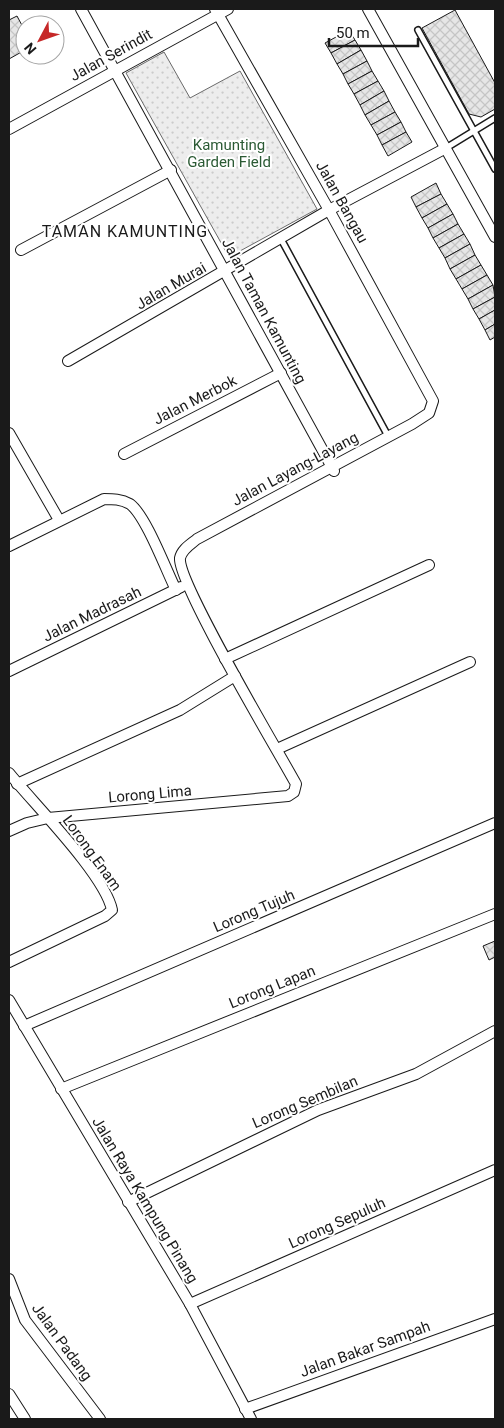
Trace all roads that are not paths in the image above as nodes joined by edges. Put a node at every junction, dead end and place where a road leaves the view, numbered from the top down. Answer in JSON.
{"nodes":[{"id":1,"x":82,"y":9,"type":"edge"},
{"id":2,"x":368,"y":9,"type":"edge"},
{"id":3,"x":220,"y":10,"type":"edge"},
{"id":4,"x":418,"y":30,"type":"dead end"},
{"id":5,"x":114,"y":70,"type":"junction"},
{"id":6,"x":495,"y":118,"type":"edge"},
{"id":7,"x":9,"y":129,"type":"edge"},
{"id":8,"x":474,"y":130,"type":"junction"},
{"id":9,"x":446,"y":148,"type":"junction"},
{"id":10,"x":495,"y":168,"type":"edge"},
{"id":11,"x":171,"y":170,"type":"junction"},
{"id":12,"x":329,"y":210,"type":"junction"},
{"id":13,"x":495,"y":237,"type":"edge"},
{"id":14,"x":281,"y":239,"type":"junction"},
{"id":15,"x":21,"y":250,"type":"dead end"},
{"id":16,"x":226,"y":271,"type":"junction"},
{"id":17,"x":68,"y":361,"type":"dead end"},
{"id":18,"x":281,"y":373,"type":"junction"},
{"id":19,"x":429,"y":413,"type":"joint"},
{"id":20,"x":9,"y":433,"type":"edge"},
{"id":21,"x":388,"y":436,"type":"junction"},
{"id":22,"x":124,"y":454,"type":"dead end"},
{"id":23,"x":332,"y":469,"type":"junction"},
{"id":24,"x":59,"y":520,"type":"junction"},
{"id":25,"x":9,"y":546,"type":"edge"},
{"id":26,"x":429,"y":565,"type":"dead end"},
{"id":27,"x":188,"y":584,"type":"junction"},
{"id":28,"x":176,"y":590,"type":"junction"},
{"id":29,"x":226,"y":659,"type":"junction"},
{"id":30,"x":470,"y":662,"type":"dead end"},
{"id":31,"x":9,"y":671,"type":"edge"},
{"id":32,"x":235,"y":676,"type":"junction"},
{"id":33,"x":278,"y":750,"type":"junction"},
{"id":34,"x":9,"y":773,"type":"edge"},
{"id":35,"x":17,"y":784,"type":"junction"},
{"id":36,"x":48,"y":818,"type":"junction"},
{"id":37,"x":495,"y":823,"type":"edge"},
{"id":38,"x":9,"y":831,"type":"edge"},
{"id":39,"x":495,"y":914,"type":"edge"},
{"id":40,"x":9,"y":962,"type":"edge"},
{"id":41,"x":9,"y":1000,"type":"edge"},
{"id":42,"x":24,"y":1026,"type":"junction"},
{"id":43,"x":495,"y":1031,"type":"edge"},
{"id":44,"x":61,"y":1088,"type":"junction"},
{"id":45,"x":495,"y":1170,"type":"edge"},
{"id":46,"x":128,"y":1202,"type":"junction"},
{"id":47,"x":9,"y":1279,"type":"edge"},
{"id":48,"x":190,"y":1304,"type":"junction"},
{"id":49,"x":495,"y":1319,"type":"edge"},
{"id":50,"x":9,"y":1394,"type":"edge"},
{"id":51,"x":245,"y":1409,"type":"junction"},
{"id":52,"x":25,"y":1419,"type":"edge"},
{"id":53,"x":100,"y":1419,"type":"edge"},
{"id":54,"x":251,"y":1419,"type":"edge"}],
"edges":[{"from":1,"to":5,"type":"street","name":"Jalan Taman Kamunting"},
{"from":2,"to":9,"type":"street"},
{"from":3,"to":5,"type":"street","name":"Jalan Serindit"},
{"from":3,"to":12,"type":"street","name":"Jalan Bangau"},
{"from":4,"to":8,"type":"lane"},
{"from":5,"to":7,"type":"street","name":"Jalan Serindit"},
{"from":5,"to":11,"type":"street","name":"Jalan Taman Kamunting"},
{"from":6,"to":8,"type":"lane"},
{"from":8,"to":9,"type":"lane"},
{"from":8,"to":10,"type":"lane"},
{"from":9,"to":12,"type":"street","name":"Jalan Murai"},
{"from":9,"to":13,"type":"street"},
{"from":11,"to":15,"type":"street"},
{"from":11,"to":16,"type":"street","name":"Jalan Taman Kamunting"},
{"from":12,"to":14,"type":"street","name":"Jalan Murai"},
{"from":12,"to":19,"type":"street","name":"Jalan Bangau"},
{"from":14,"to":16,"type":"street","name":"Jalan Murai"},
{"from":14,"to":21,"type":"lane"},
{"from":16,"to":17,"type":"street","name":"Jalan Murai"},
{"from":16,"to":18,"type":"street","name":"Jalan Taman Kamunting"},
{"from":18,"to":22,"type":"street","name":"Jalan Merbok"},
{"from":18,"to":23,"type":"street","name":"Jalan Taman Kamunting"},
{"from":19,"to":21,"type":"street","name":"Jalan Layang-Layang"},
{"from":20,"to":24,"type":"street"},
{"from":21,"to":23,"type":"street","name":"Jalan Layang-Layang"},
{"from":23,"to":27,"type":"street","name":"Jalan Layang-Layang"},
{"from":24,"to":25,"type":"street"},
{"from":24,"to":28,"type":"street"},
{"from":26,"to":29,"type":"street"},
{"from":27,"to":28,"type":"street","name":"Jalan Madrasah"},
{"from":27,"to":29,"type":"street"},
{"from":28,"to":31,"type":"street","name":"Jalan Madrasah"},
{"from":29,"to":32,"type":"street"},
{"from":30,"to":33,"type":"street"},
{"from":32,"to":33,"type":"street"},
{"from":32,"to":35,"type":"street"},
{"from":33,"to":36,"type":"street","name":"Lorong Lima"},
{"from":34,"to":35,"type":"street"},
{"from":35,"to":36,"type":"street"},
{"from":36,"to":38,"type":"street","name":"Lorong Lima"},
{"from":36,"to":40,"type":"street","name":"Lorong Enam"},
{"from":37,"to":42,"type":"street","name":"Lorong Tujuh"},
{"from":39,"to":44,"type":"street","name":"Lorong Lapan"},
{"from":41,"to":42,"type":"street","name":"Jalan Raya Kampung Pinang"},
{"from":42,"to":44,"type":"street","name":"Jalan Raya Kampung Pinang"},
{"from":43,"to":46,"type":"street","name":"Lorong Sembilan"},
{"from":44,"to":46,"type":"street","name":"Jalan Raya Kampung Pinang"},
{"from":45,"to":48,"type":"street","name":"Lorong Sepuluh"},
{"from":46,"to":48,"type":"street","name":"Jalan Raya Kampung Pinang"},
{"from":47,"to":53,"type":"street","name":"Jalan Padang"},
{"from":48,"to":51,"type":"street","name":"Jalan Raya Kampung Pinang"},
{"from":49,"to":51,"type":"street","name":"Jalan Bakar Sampah"},
{"from":50,"to":52,"type":"street"},
{"from":51,"to":54,"type":"street","name":"Jalan Raya Kampung Pinang"}]}
